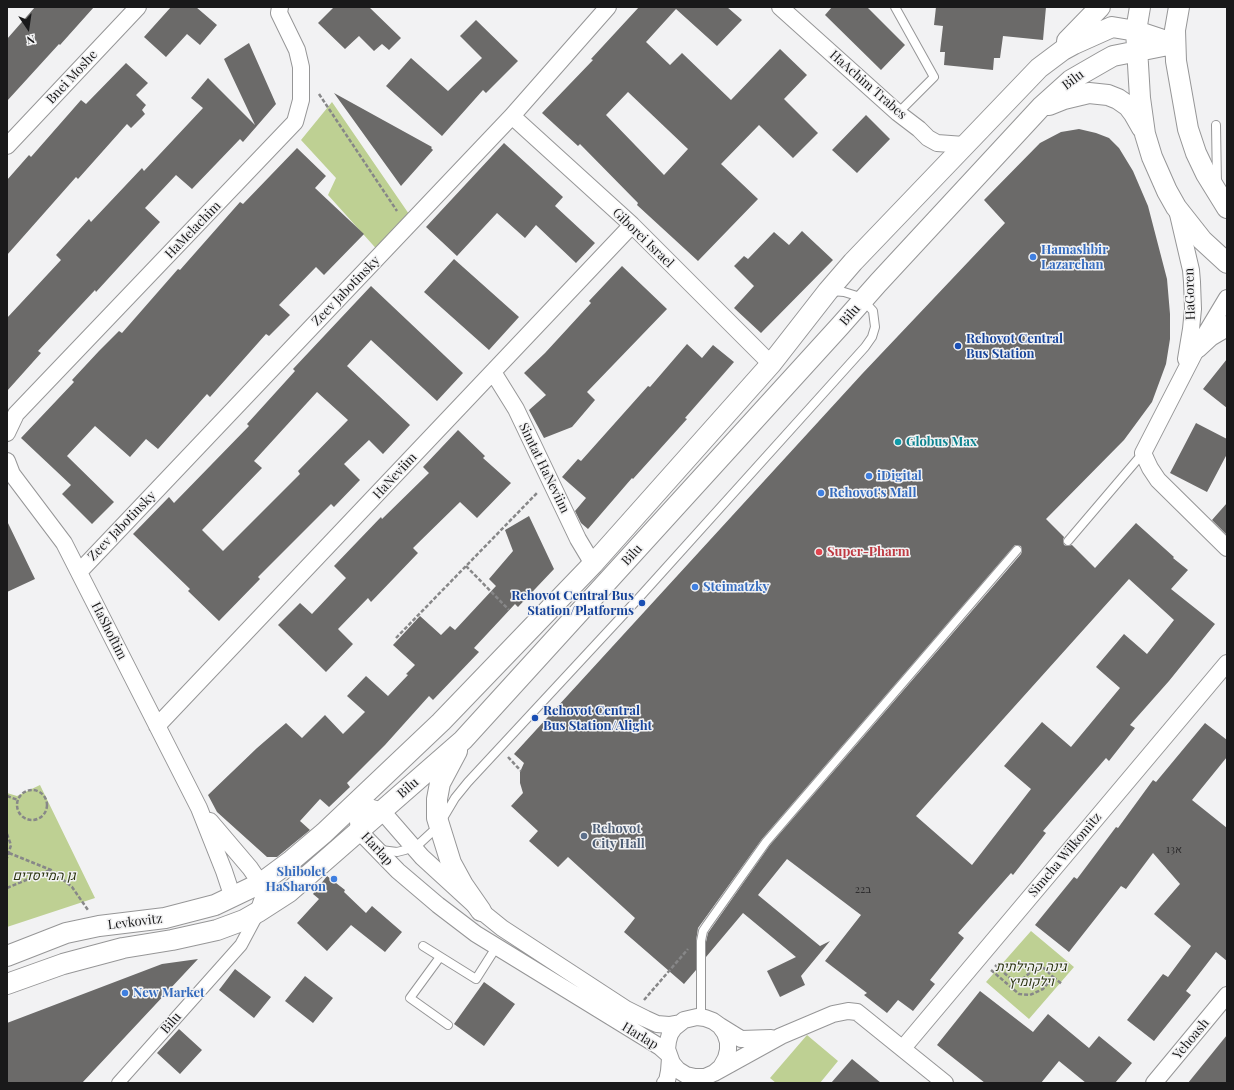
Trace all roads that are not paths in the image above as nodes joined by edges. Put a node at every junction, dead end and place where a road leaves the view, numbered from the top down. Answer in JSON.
{"nodes":[{"id":1,"x":138,"y":7,"type":"edge"},
{"id":2,"x":280,"y":7,"type":"edge"},
{"id":3,"x":608,"y":7,"type":"edge"},
{"id":4,"x":780,"y":7,"type":"edge"},
{"id":5,"x":895,"y":7,"type":"edge"},
{"id":6,"x":1100,"y":7,"type":"edge"},
{"id":7,"x":1140,"y":7,"type":"edge"},
{"id":8,"x":1179,"y":7,"type":"edge"},
{"id":9,"x":1136,"y":31,"type":"junction"},
{"id":10,"x":1175,"y":44,"type":"junction"},
{"id":11,"x":1137,"y":51,"type":"junction"},
{"id":12,"x":1046,"y":63,"type":"junction"},
{"id":13,"x":1041,"y":107,"type":"junction"},
{"id":14,"x":898,"y":113,"type":"junction"},
{"id":15,"x":512,"y":116,"type":"junction"},
{"id":16,"x":1216,"y":124,"type":"dead end"},
{"id":17,"x":1145,"y":134,"type":"junction"},
{"id":18,"x":964,"y":145,"type":"junction"},
{"id":19,"x":7,"y":146,"type":"edge"},
{"id":20,"x":1224,"y":199,"type":"edge"},
{"id":21,"x":1176,"y":207,"type":"junction"},
{"id":22,"x":632,"y":225,"type":"junction"},
{"id":23,"x":1227,"y":263,"type":"edge"},
{"id":24,"x":828,"y":291,"type":"junction"},
{"id":25,"x":1227,"y":298,"type":"edge"},
{"id":26,"x":863,"y":300,"type":"junction"},
{"id":27,"x":1227,"y":326,"type":"edge"},
{"id":28,"x":1197,"y":348,"type":"junction"},
{"id":29,"x":771,"y":364,"type":"junction"},
{"id":30,"x":493,"y":372,"type":"junction"},
{"id":31,"x":1179,"y":381,"type":"junction"},
{"id":32,"x":8,"y":429,"type":"edge"},
{"id":33,"x":1143,"y":453,"type":"junction"},
{"id":34,"x":7,"y":461,"type":"edge"},
{"id":35,"x":1068,"y":541,"type":"dead end"},
{"id":36,"x":1227,"y":548,"type":"edge"},
{"id":37,"x":1017,"y":550,"type":"dead end"},
{"id":38,"x":592,"y":564,"type":"junction"},
{"id":39,"x":79,"y":572,"type":"junction"},
{"id":40,"x":1227,"y":663,"type":"edge"},
{"id":41,"x":157,"y":726,"type":"junction"},
{"id":42,"x":463,"y":740,"type":"junction"},
{"id":43,"x":356,"y":803,"type":"junction"},
{"id":44,"x":199,"y":808,"type":"junction"},
{"id":45,"x":382,"y":811,"type":"junction"},
{"id":46,"x":439,"y":825,"type":"junction"},
{"id":47,"x":359,"y":831,"type":"junction"},
{"id":48,"x":413,"y":847,"type":"junction"},
{"id":49,"x":375,"y":848,"type":"junction"},
{"id":50,"x":261,"y":882,"type":"junction"},
{"id":51,"x":231,"y":898,"type":"junction"},
{"id":52,"x":481,"y":911,"type":"junction"},
{"id":53,"x":258,"y":912,"type":"junction"},
{"id":54,"x":423,"y":946,"type":"dead end"},
{"id":55,"x":497,"y":946,"type":"junction"},
{"id":56,"x":7,"y":956,"type":"edge"},
{"id":57,"x":440,"y":956,"type":"junction"},
{"id":58,"x":7,"y":984,"type":"edge"},
{"id":59,"x":1227,"y":995,"type":"edge"},
{"id":60,"x":701,"y":1017,"type":"junction"},
{"id":61,"x":680,"y":1022,"type":"junction"},
{"id":62,"x":448,"y":1025,"type":"dead end"},
{"id":63,"x":720,"y":1026,"type":"junction"},
{"id":64,"x":781,"y":1036,"type":"junction"},
{"id":65,"x":903,"y":1048,"type":"junction"},
{"id":66,"x":669,"y":1057,"type":"junction"},
{"id":67,"x":714,"y":1073,"type":"junction"},
{"id":68,"x":118,"y":1083,"type":"edge"},
{"id":69,"x":665,"y":1083,"type":"edge"},
{"id":70,"x":945,"y":1083,"type":"edge"},
{"id":71,"x":1154,"y":1083,"type":"edge"}],
"edges":[{"from":1,"to":19,"type":"street","name":"Bnei Moshe"},
{"from":2,"to":32,"type":"street","name":"HaMelachim"},
{"from":3,"to":15,"type":"street","name":"Zeev Jabotinsky"},
{"from":4,"to":14,"type":"street","name":"HaAchim Trabes"},
{"from":5,"to":14,"type":"lane"},
{"from":6,"to":12,"type":"street"},
{"from":7,"to":9,"type":"street"},
{"from":8,"to":10,"type":"street"},
{"from":9,"to":10,"type":"street","name":"Bilu"},
{"from":9,"to":11,"type":"street"},
{"from":9,"to":12,"type":"street","name":"Bilu"},
{"from":10,"to":11,"type":"street","name":"Bilu"},
{"from":10,"to":20,"type":"street"},
{"from":11,"to":13,"type":"street","name":"Bilu"},
{"from":11,"to":17,"type":"street"},
{"from":12,"to":18,"type":"street","name":"Bilu"},
{"from":13,"to":17,"type":"street"},
{"from":13,"to":26,"type":"street","name":"Bilu"},
{"from":14,"to":18,"type":"street","name":"HaAchim Trabes"},
{"from":15,"to":22,"type":"street","name":"Giborei Israel"},
{"from":15,"to":39,"type":"street","name":"Zeev Jabotinsky"},
{"from":16,"to":20,"type":"lane"},
{"from":17,"to":21,"type":"street"},
{"from":18,"to":24,"type":"street","name":"Bilu"},
{"from":21,"to":23,"type":"street"},
{"from":21,"to":31,"type":"street","name":"HaGoren"},
{"from":22,"to":29,"type":"street","name":"Giborei Israel"},
{"from":22,"to":30,"type":"street","name":"HaNeviim"},
{"from":24,"to":26,"type":"lane"},
{"from":24,"to":29,"type":"street","name":"Bilu"},
{"from":25,"to":28,"type":"street","name":"HaGoren"},
{"from":26,"to":42,"type":"street","name":"Bilu"},
{"from":26,"to":46,"type":"lane"},
{"from":27,"to":28,"type":"street"},
{"from":28,"to":31,"type":"street","name":"HaGoren"},
{"from":29,"to":38,"type":"street","name":"Bilu"},
{"from":30,"to":38,"type":"street","name":"Simtat HaNeviim"},
{"from":30,"to":41,"type":"street","name":"HaNeviim"},
{"from":31,"to":33,"type":"street","name":"HaGoren"},
{"from":33,"to":35,"type":"lane"},
{"from":33,"to":36,"type":"street"},
{"from":34,"to":39,"type":"street","name":"HaShoftim"},
{"from":37,"to":60,"type":"lane"},
{"from":38,"to":43,"type":"street","name":"Bilu"},
{"from":39,"to":41,"type":"street","name":"HaShoftim"},
{"from":40,"to":65,"type":"street","name":"Simcha Wilkomitz"},
{"from":41,"to":44,"type":"street","name":"HaShoftim"},
{"from":42,"to":45,"type":"street","name":"Bilu"},
{"from":42,"to":46,"type":"street"},
{"from":43,"to":45,"type":"street"},
{"from":43,"to":47,"type":"street","name":"Harlap"},
{"from":43,"to":50,"type":"street","name":"Bilu"},
{"from":44,"to":50,"type":"street","name":"HaShoftim"},
{"from":44,"to":51,"type":"street","name":"HaShoftim"},
{"from":45,"to":47,"type":"street","name":"Bilu"},
{"from":45,"to":48,"type":"street","name":"Harlap"},
{"from":46,"to":48,"type":"lane"},
{"from":46,"to":52,"type":"street"},
{"from":47,"to":49,"type":"street","name":"Harlap"},
{"from":47,"to":53,"type":"street","name":"Bilu"},
{"from":48,"to":49,"type":"lane"},
{"from":48,"to":52,"type":"street","name":"Harlap"},
{"from":49,"to":55,"type":"street","name":"Harlap"},
{"from":50,"to":51,"type":"street","name":"Levkovitz"},
{"from":50,"to":53,"type":"street"},
{"from":51,"to":56,"type":"street","name":"Levkovitz"},
{"from":52,"to":61,"type":"street","name":"Harlap"},
{"from":53,"to":58,"type":"street","name":"Levkovitz"},
{"from":53,"to":68,"type":"street","name":"Bilu"},
{"from":54,"to":57,"type":"lane"},
{"from":55,"to":57,"type":"lane"},
{"from":55,"to":66,"type":"street","name":"Harlap"},
{"from":57,"to":62,"type":"lane"},
{"from":59,"to":71,"type":"street","name":"Yehoash"},
{"from":60,"to":61,"type":"street"},
{"from":60,"to":63,"type":"street"},
{"from":61,"to":66,"type":"street"},
{"from":63,"to":64,"type":"street"},
{"from":63,"to":67,"type":"street"},
{"from":64,"to":65,"type":"street"},
{"from":64,"to":67,"type":"street"},
{"from":65,"to":70,"type":"street"},
{"from":66,"to":67,"type":"street"},
{"from":66,"to":69,"type":"street"}]}
